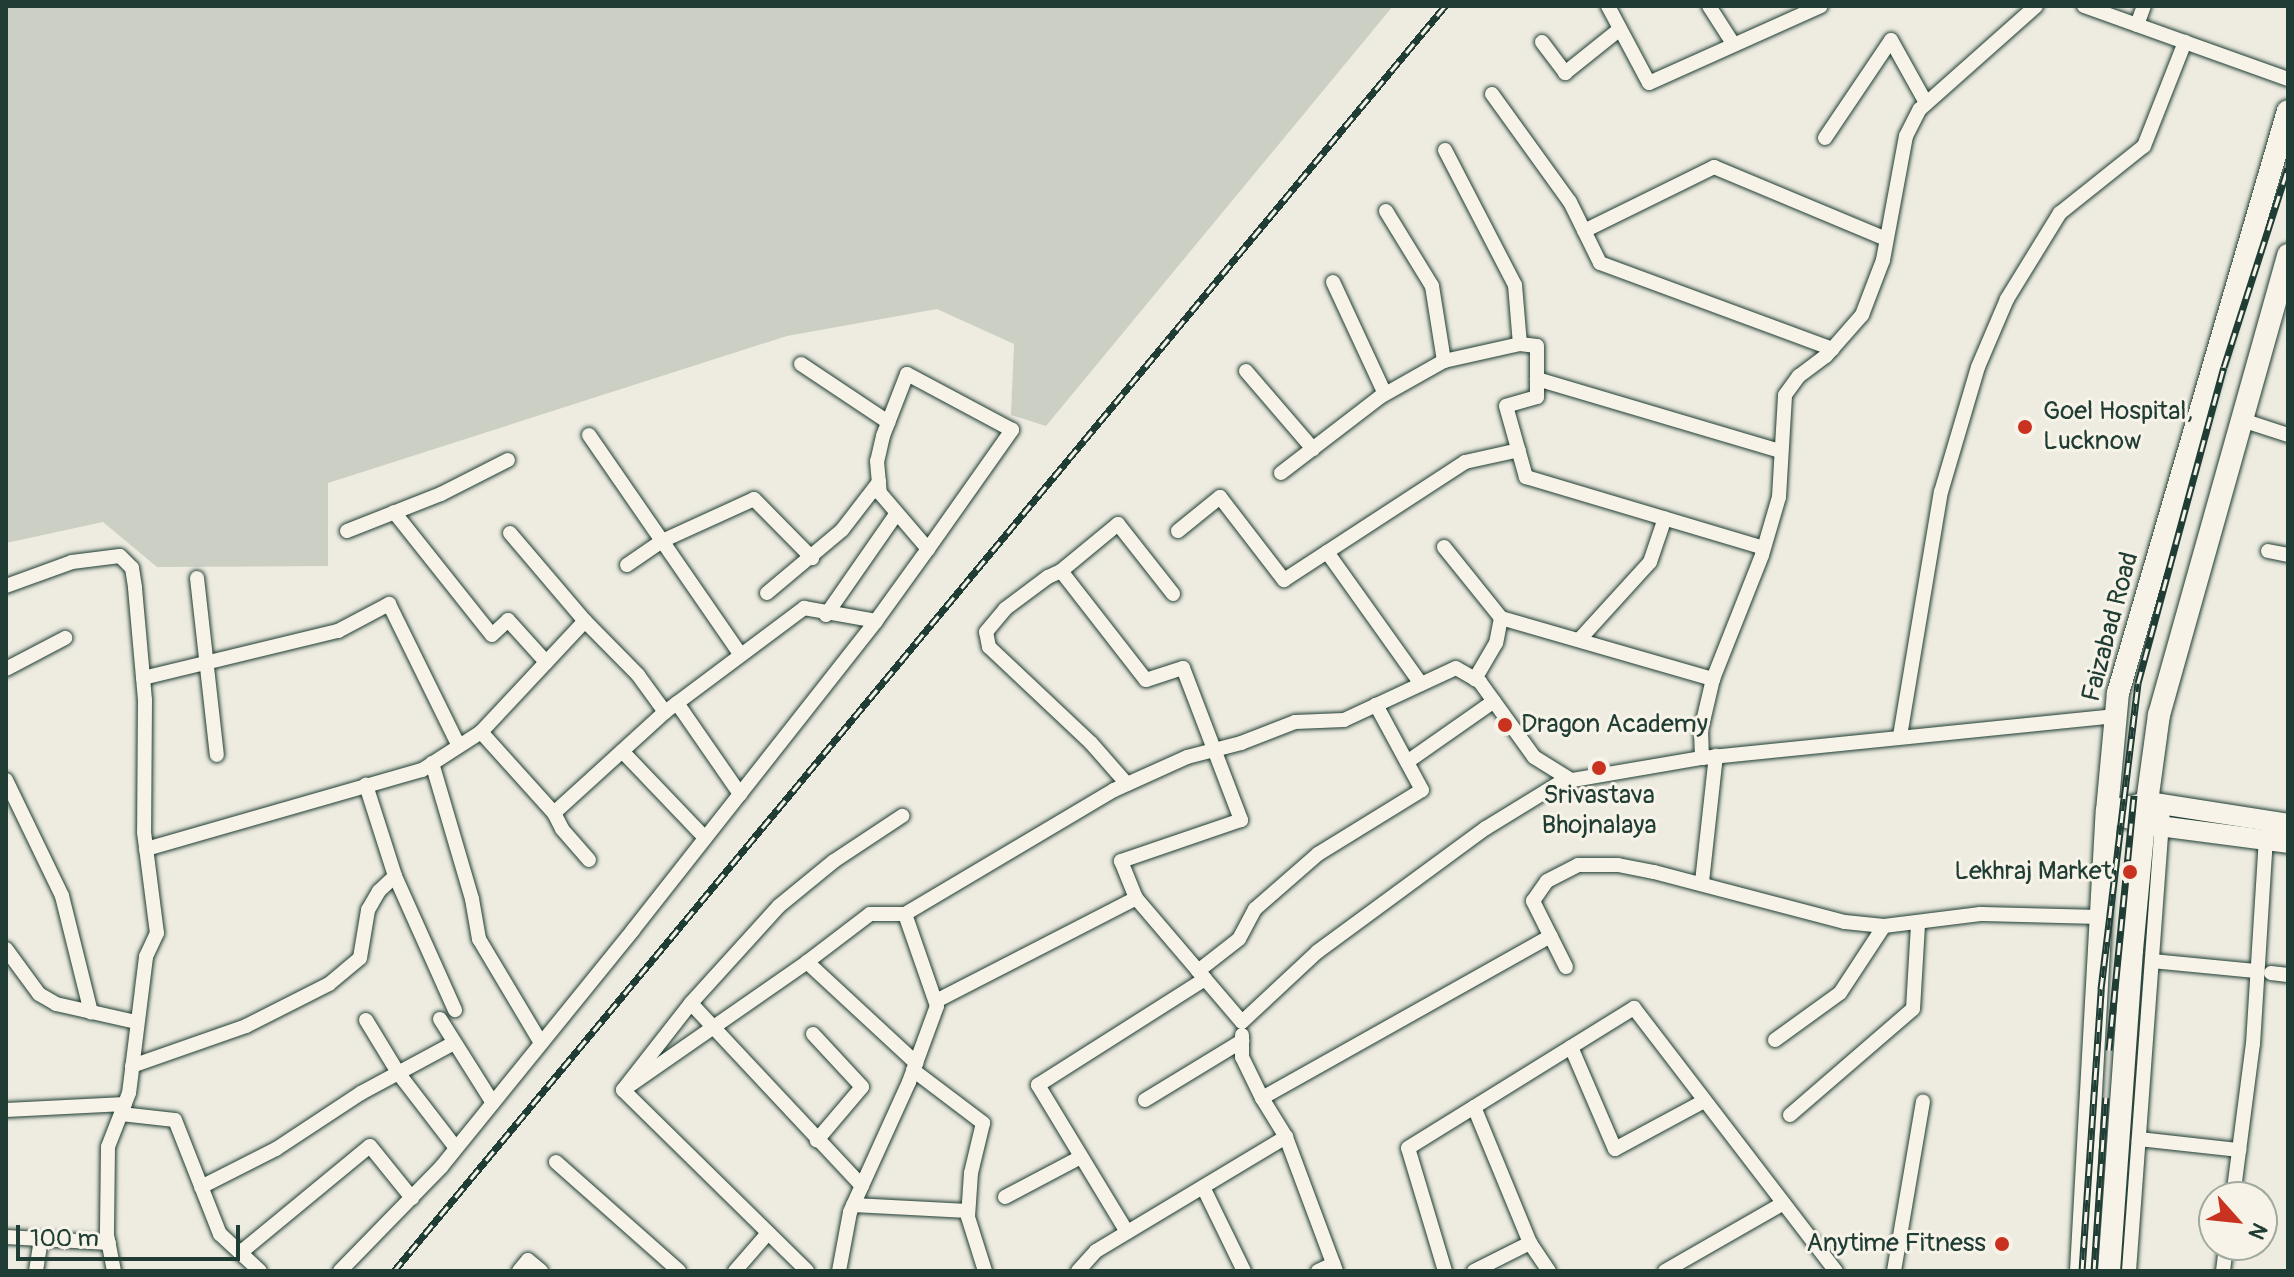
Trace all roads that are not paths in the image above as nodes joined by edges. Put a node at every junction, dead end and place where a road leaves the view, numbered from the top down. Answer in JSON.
{"nodes":[{"id":1,"x":1608,"y":6,"type":"edge"},
{"id":2,"x":1709,"y":6,"type":"edge"},
{"id":3,"x":1821,"y":6,"type":"edge"},
{"id":4,"x":2036,"y":6,"type":"edge"},
{"id":5,"x":2084,"y":6,"type":"edge"},
{"id":6,"x":2144,"y":6,"type":"edge"},
{"id":7,"x":2137,"y":25,"type":"junction"},
{"id":8,"x":1620,"y":29,"type":"junction"},
{"id":9,"x":1542,"y":42,"type":"dead end"},
{"id":10,"x":2185,"y":42,"type":"junction"},
{"id":11,"x":1734,"y":45,"type":"junction"},
{"id":12,"x":2288,"y":79,"type":"edge"},
{"id":13,"x":1492,"y":94,"type":"dead end"},
{"id":14,"x":1926,"y":103,"type":"junction"},
{"id":15,"x":2288,"y":111,"type":"edge"},
{"id":16,"x":1825,"y":138,"type":"dead end"},
{"id":17,"x":1445,"y":150,"type":"dead end"},
{"id":18,"x":1386,"y":211,"type":"dead end"},
{"id":19,"x":1584,"y":231,"type":"junction"},
{"id":20,"x":1886,"y":239,"type":"junction"},
{"id":21,"x":2288,"y":255,"type":"edge"},
{"id":22,"x":1333,"y":282,"type":"dead end"},
{"id":23,"x":1520,"y":344,"type":"junction"},
{"id":24,"x":1833,"y":349,"type":"junction"},
{"id":25,"x":1444,"y":361,"type":"junction"},
{"id":26,"x":801,"y":364,"type":"dead end"},
{"id":27,"x":1246,"y":371,"type":"dead end"},
{"id":28,"x":1537,"y":379,"type":"junction"},
{"id":29,"x":1385,"y":394,"type":"junction"},
{"id":30,"x":2239,"y":419,"type":"junction"},
{"id":31,"x":888,"y":422,"type":"junction"},
{"id":32,"x":589,"y":435,"type":"dead end"},
{"id":33,"x":2288,"y":435,"type":"edge"},
{"id":34,"x":1313,"y":449,"type":"junction"},
{"id":35,"x":1519,"y":450,"type":"junction"},
{"id":36,"x":1780,"y":451,"type":"junction"},
{"id":37,"x":508,"y":460,"type":"dead end"},
{"id":38,"x":1281,"y":473,"type":"dead end"},
{"id":39,"x":879,"y":482,"type":"junction"},
{"id":40,"x":394,"y":512,"type":"junction"},
{"id":41,"x":897,"y":513,"type":"junction"},
{"id":42,"x":1665,"y":518,"type":"junction"},
{"id":43,"x":347,"y":531,"type":"dead end"},
{"id":44,"x":1178,"y":531,"type":"dead end"},
{"id":45,"x":510,"y":533,"type":"dead end"},
{"id":46,"x":662,"y":541,"type":"junction"},
{"id":47,"x":1444,"y":547,"type":"dead end"},
{"id":48,"x":1764,"y":548,"type":"junction"},
{"id":49,"x":928,"y":549,"type":"junction"},
{"id":50,"x":2268,"y":551,"type":"dead end"},
{"id":51,"x":1327,"y":552,"type":"junction"},
{"id":52,"x":2288,"y":555,"type":"edge"},
{"id":53,"x":812,"y":558,"type":"junction"},
{"id":54,"x":627,"y":565,"type":"dead end"},
{"id":55,"x":1061,"y":571,"type":"junction"},
{"id":56,"x":197,"y":578,"type":"dead end"},
{"id":57,"x":6,"y":586,"type":"edge"},
{"id":58,"x":767,"y":593,"type":"dead end"},
{"id":59,"x":1173,"y":594,"type":"dead end"},
{"id":60,"x":826,"y":615,"type":"junction"},
{"id":61,"x":1501,"y":618,"type":"junction"},
{"id":62,"x":585,"y":621,"type":"junction"},
{"id":63,"x":876,"y":621,"type":"junction"},
{"id":64,"x":65,"y":638,"type":"dead end"},
{"id":65,"x":1579,"y":640,"type":"junction"},
{"id":66,"x":741,"y":655,"type":"junction"},
{"id":67,"x":546,"y":662,"type":"junction"},
{"id":68,"x":206,"y":663,"type":"junction"},
{"id":69,"x":6,"y":669,"type":"edge"},
{"id":70,"x":143,"y":678,"type":"junction"},
{"id":71,"x":1475,"y":679,"type":"junction"},
{"id":72,"x":1713,"y":679,"type":"junction"},
{"id":73,"x":1421,"y":684,"type":"junction"},
{"id":74,"x":1494,"y":701,"type":"junction"},
{"id":75,"x":1376,"y":705,"type":"junction"},
{"id":76,"x":671,"y":707,"type":"junction"},
{"id":77,"x":2116,"y":716,"type":"junction"},
{"id":78,"x":481,"y":732,"type":"junction"},
{"id":79,"x":1900,"y":736,"type":"junction"},
{"id":80,"x":459,"y":746,"type":"junction"},
{"id":81,"x":1215,"y":749,"type":"junction"},
{"id":82,"x":622,"y":751,"type":"junction"},
{"id":83,"x":217,"y":755,"type":"dead end"},
{"id":84,"x":1709,"y":757,"type":"junction"},
{"id":85,"x":1407,"y":762,"type":"junction"},
{"id":86,"x":432,"y":763,"type":"junction"},
{"id":87,"x":6,"y":780,"type":"edge"},
{"id":88,"x":1571,"y":780,"type":"junction"},
{"id":89,"x":1127,"y":784,"type":"junction"},
{"id":90,"x":366,"y":785,"type":"junction"},
{"id":91,"x":740,"y":794,"type":"junction"},
{"id":92,"x":2107,"y":811,"type":"junction"},
{"id":93,"x":554,"y":813,"type":"junction"},
{"id":94,"x":2154,"y":815,"type":"junction"},
{"id":95,"x":902,"y":816,"type":"dead end"},
{"id":96,"x":2288,"y":824,"type":"edge"},
{"id":97,"x":705,"y":838,"type":"junction"},
{"id":98,"x":2266,"y":840,"type":"junction"},
{"id":99,"x":2288,"y":843,"type":"edge"},
{"id":100,"x":146,"y":849,"type":"junction"},
{"id":101,"x":589,"y":860,"type":"dead end"},
{"id":102,"x":395,"y":876,"type":"junction"},
{"id":103,"x":1702,"y":882,"type":"junction"},
{"id":104,"x":1136,"y":898,"type":"junction"},
{"id":105,"x":905,"y":914,"type":"junction"},
{"id":106,"x":2102,"y":917,"type":"junction"},
{"id":107,"x":1918,"y":924,"type":"junction"},
{"id":108,"x":1884,"y":926,"type":"junction"},
{"id":109,"x":1551,"y":936,"type":"junction"},
{"id":110,"x":6,"y":949,"type":"edge"},
{"id":111,"x":2152,"y":961,"type":"junction"},
{"id":112,"x":807,"y":962,"type":"junction"},
{"id":113,"x":1566,"y":967,"type":"dead end"},
{"id":114,"x":2264,"y":972,"type":"junction"},
{"id":115,"x":1201,"y":975,"type":"junction"},
{"id":116,"x":2288,"y":975,"type":"edge"},
{"id":117,"x":936,"y":1001,"type":"junction"},
{"id":118,"x":691,"y":1003,"type":"junction"},
{"id":119,"x":455,"y":1010,"type":"dead end"},
{"id":120,"x":91,"y":1012,"type":"junction"},
{"id":121,"x":440,"y":1019,"type":"dead end"},
{"id":122,"x":366,"y":1020,"type":"dead end"},
{"id":123,"x":136,"y":1022,"type":"junction"},
{"id":124,"x":1242,"y":1022,"type":"junction"},
{"id":125,"x":713,"y":1027,"type":"junction"},
{"id":126,"x":813,"y":1034,"type":"dead end"},
{"id":127,"x":1775,"y":1040,"type":"dead end"},
{"id":128,"x":1242,"y":1041,"type":"junction"},
{"id":129,"x":454,"y":1043,"type":"junction"},
{"id":130,"x":541,"y":1043,"type":"junction"},
{"id":131,"x":1571,"y":1047,"type":"junction"},
{"id":132,"x":132,"y":1066,"type":"junction"},
{"id":133,"x":915,"y":1066,"type":"junction"},
{"id":134,"x":399,"y":1074,"type":"junction"},
{"id":135,"x":623,"y":1090,"type":"junction"},
{"id":136,"x":1262,"y":1098,"type":"junction"},
{"id":137,"x":1145,"y":1100,"type":"dead end"},
{"id":138,"x":1704,"y":1101,"type":"junction"},
{"id":139,"x":1923,"y":1101,"type":"dead end"},
{"id":140,"x":493,"y":1103,"type":"junction"},
{"id":141,"x":1474,"y":1107,"type":"junction"},
{"id":142,"x":123,"y":1109,"type":"junction"},
{"id":143,"x":6,"y":1110,"type":"edge"},
{"id":144,"x":1790,"y":1115,"type":"dead end"},
{"id":145,"x":1286,"y":1137,"type":"junction"},
{"id":146,"x":2139,"y":1139,"type":"junction"},
{"id":147,"x":817,"y":1140,"type":"junction"},
{"id":148,"x":456,"y":1148,"type":"junction"},
{"id":149,"x":2239,"y":1150,"type":"junction"},
{"id":150,"x":1081,"y":1157,"type":"junction"},
{"id":151,"x":556,"y":1162,"type":"dead end"},
{"id":152,"x":2235,"y":1181,"type":"edge"},
{"id":153,"x":862,"y":1186,"type":"junction"},
{"id":154,"x":201,"y":1187,"type":"junction"},
{"id":155,"x":1203,"y":1187,"type":"junction"},
{"id":156,"x":1005,"y":1197,"type":"dead end"},
{"id":157,"x":412,"y":1198,"type":"junction"},
{"id":158,"x":1782,"y":1204,"type":"junction"},
{"id":159,"x":853,"y":1205,"type":"junction"},
{"id":160,"x":968,"y":1211,"type":"junction"},
{"id":161,"x":1127,"y":1232,"type":"junction"},
{"id":162,"x":768,"y":1233,"type":"junction"},
{"id":163,"x":6,"y":1237,"type":"edge"},
{"id":164,"x":41,"y":1239,"type":"junction"},
{"id":165,"x":109,"y":1243,"type":"junction"},
{"id":166,"x":1530,"y":1243,"type":"junction"},
{"id":167,"x":240,"y":1253,"type":"junction"},
{"id":168,"x":1334,"y":1267,"type":"edge"},
{"id":169,"x":1084,"y":1268,"type":"edge"},
{"id":170,"x":36,"y":1271,"type":"edge"},
{"id":171,"x":114,"y":1271,"type":"edge"},
{"id":172,"x":260,"y":1271,"type":"edge"},
{"id":173,"x":340,"y":1271,"type":"edge"},
{"id":174,"x":519,"y":1271,"type":"edge"},
{"id":175,"x":541,"y":1271,"type":"edge"},
{"id":176,"x":679,"y":1271,"type":"edge"},
{"id":177,"x":735,"y":1271,"type":"edge"},
{"id":178,"x":807,"y":1271,"type":"edge"},
{"id":179,"x":839,"y":1271,"type":"edge"},
{"id":180,"x":985,"y":1271,"type":"edge"},
{"id":181,"x":1244,"y":1271,"type":"edge"},
{"id":182,"x":1318,"y":1271,"type":"edge"},
{"id":183,"x":1445,"y":1271,"type":"edge"},
{"id":184,"x":1474,"y":1271,"type":"edge"},
{"id":185,"x":1549,"y":1271,"type":"edge"},
{"id":186,"x":1665,"y":1271,"type":"edge"},
{"id":187,"x":1836,"y":1271,"type":"edge"},
{"id":188,"x":1894,"y":1271,"type":"edge"},
{"id":189,"x":2081,"y":1271,"type":"edge"},
{"id":190,"x":2109,"y":1271,"type":"edge"},
{"id":191,"x":2129,"y":1271,"type":"edge"}],
"edges":[{"from":1,"to":8,"type":"street"},
{"from":2,"to":11,"type":"street"},
{"from":3,"to":11,"type":"street"},
{"from":4,"to":14,"type":"street"},
{"from":5,"to":7,"type":"street"},
{"from":6,"to":7,"type":"street"},
{"from":7,"to":10,"type":"street"},
{"from":8,"to":9,"type":"street"},
{"from":8,"to":11,"type":"street"},
{"from":10,"to":12,"type":"street"},
{"from":10,"to":79,"type":"street"},
{"from":13,"to":19,"type":"street"},
{"from":14,"to":16,"type":"street"},
{"from":14,"to":20,"type":"street"},
{"from":15,"to":77,"type":"main road","name":"Faizabad Road"},
{"from":17,"to":23,"type":"street"},
{"from":18,"to":25,"type":"street"},
{"from":19,"to":20,"type":"street"},
{"from":19,"to":24,"type":"street"},
{"from":20,"to":24,"type":"street"},
{"from":21,"to":30,"type":"main road"},
{"from":22,"to":29,"type":"street"},
{"from":23,"to":25,"type":"street"},
{"from":23,"to":28,"type":"street"},
{"from":24,"to":36,"type":"street"},
{"from":25,"to":29,"type":"street"},
{"from":26,"to":31,"type":"street"},
{"from":27,"to":34,"type":"street"},
{"from":28,"to":35,"type":"street"},
{"from":28,"to":36,"type":"street"},
{"from":29,"to":34,"type":"street"},
{"from":30,"to":33,"type":"street"},
{"from":30,"to":94,"type":"main road"},
{"from":31,"to":39,"type":"street"},
{"from":31,"to":49,"type":"street"},
{"from":32,"to":46,"type":"street"},
{"from":34,"to":38,"type":"street"},
{"from":35,"to":42,"type":"street"},
{"from":35,"to":51,"type":"street"},
{"from":36,"to":48,"type":"street"},
{"from":37,"to":40,"type":"street"},
{"from":39,"to":41,"type":"street"},
{"from":39,"to":53,"type":"street"},
{"from":40,"to":43,"type":"street"},
{"from":40,"to":67,"type":"street"},
{"from":41,"to":49,"type":"street"},
{"from":41,"to":60,"type":"street"},
{"from":42,"to":48,"type":"street"},
{"from":42,"to":65,"type":"street"},
{"from":44,"to":51,"type":"street"},
{"from":45,"to":62,"type":"street"},
{"from":46,"to":53,"type":"street"},
{"from":46,"to":54,"type":"street"},
{"from":46,"to":66,"type":"street"},
{"from":47,"to":61,"type":"street"},
{"from":48,"to":72,"type":"street"},
{"from":49,"to":63,"type":"street"},
{"from":50,"to":52,"type":"street"},
{"from":51,"to":73,"type":"street"},
{"from":53,"to":58,"type":"street"},
{"from":55,"to":59,"type":"street"},
{"from":55,"to":81,"type":"street"},
{"from":55,"to":89,"type":"street"},
{"from":56,"to":68,"type":"street"},
{"from":57,"to":70,"type":"street"},
{"from":60,"to":63,"type":"street"},
{"from":60,"to":66,"type":"street"},
{"from":61,"to":65,"type":"street"},
{"from":61,"to":71,"type":"street"},
{"from":62,"to":67,"type":"street"},
{"from":62,"to":76,"type":"street"},
{"from":63,"to":91,"type":"street"},
{"from":64,"to":69,"type":"street"},
{"from":65,"to":72,"type":"street"},
{"from":66,"to":76,"type":"street"},
{"from":67,"to":78,"type":"street"},
{"from":68,"to":70,"type":"street"},
{"from":68,"to":80,"type":"street"},
{"from":68,"to":83,"type":"street"},
{"from":70,"to":100,"type":"street"},
{"from":71,"to":73,"type":"street"},
{"from":71,"to":74,"type":"street"},
{"from":72,"to":84,"type":"street"},
{"from":73,"to":75,"type":"street"},
{"from":74,"to":85,"type":"street"},
{"from":74,"to":88,"type":"street"},
{"from":75,"to":81,"type":"street"},
{"from":75,"to":85,"type":"street"},
{"from":76,"to":82,"type":"street"},
{"from":76,"to":91,"type":"street"},
{"from":77,"to":79,"type":"street"},
{"from":77,"to":92,"type":"main road","name":"Faizabad Road"},
{"from":78,"to":80,"type":"street"},
{"from":78,"to":93,"type":"street"},
{"from":79,"to":84,"type":"street"},
{"from":80,"to":86,"type":"street"},
{"from":81,"to":89,"type":"street"},
{"from":81,"to":104,"type":"street"},
{"from":82,"to":93,"type":"street"},
{"from":82,"to":97,"type":"street"},
{"from":84,"to":88,"type":"street"},
{"from":84,"to":103,"type":"street"},
{"from":85,"to":115,"type":"street"},
{"from":86,"to":90,"type":"street"},
{"from":86,"to":130,"type":"street"},
{"from":87,"to":120,"type":"street"},
{"from":88,"to":124,"type":"street"},
{"from":89,"to":105,"type":"street"},
{"from":90,"to":100,"type":"street"},
{"from":90,"to":102,"type":"street"},
{"from":91,"to":97,"type":"street"},
{"from":92,"to":94,"type":"street"},
{"from":92,"to":106,"type":"main road","name":"Faizabad Road"},
{"from":93,"to":101,"type":"street"},
{"from":94,"to":96,"type":"street"},
{"from":94,"to":98,"type":"street"},
{"from":94,"to":111,"type":"street"},
{"from":94,"to":190,"type":"main road"},
{"from":95,"to":118,"type":"street"},
{"from":97,"to":130,"type":"street"},
{"from":98,"to":99,"type":"street"},
{"from":98,"to":114,"type":"street"},
{"from":100,"to":123,"type":"street"},
{"from":102,"to":119,"type":"street"},
{"from":102,"to":132,"type":"street"},
{"from":103,"to":108,"type":"street"},
{"from":103,"to":109,"type":"street"},
{"from":104,"to":115,"type":"street"},
{"from":104,"to":117,"type":"street"},
{"from":105,"to":112,"type":"street"},
{"from":105,"to":117,"type":"street"},
{"from":106,"to":107,"type":"street"},
{"from":106,"to":189,"type":"main road","name":"Faizabad Road"},
{"from":107,"to":108,"type":"street"},
{"from":107,"to":144,"type":"street"},
{"from":108,"to":127,"type":"street"},
{"from":109,"to":113,"type":"street"},
{"from":109,"to":136,"type":"street"},
{"from":110,"to":120,"type":"street"},
{"from":111,"to":114,"type":"street"},
{"from":111,"to":146,"type":"street"},
{"from":112,"to":125,"type":"street"},
{"from":112,"to":133,"type":"street"},
{"from":114,"to":116,"type":"street"},
{"from":114,"to":149,"type":"street"},
{"from":115,"to":124,"type":"street"},
{"from":115,"to":150,"type":"street"},
{"from":117,"to":133,"type":"street"},
{"from":118,"to":125,"type":"street"},
{"from":118,"to":135,"type":"street"},
{"from":120,"to":123,"type":"street"},
{"from":121,"to":129,"type":"street"},
{"from":122,"to":134,"type":"street"},
{"from":123,"to":132,"type":"street"},
{"from":124,"to":128,"type":"street"},
{"from":125,"to":135,"type":"street"},
{"from":125,"to":147,"type":"street"},
{"from":126,"to":147,"type":"street"},
{"from":128,"to":136,"type":"street"},
{"from":128,"to":137,"type":"street"},
{"from":129,"to":134,"type":"street"},
{"from":129,"to":140,"type":"street"},
{"from":130,"to":140,"type":"street"},
{"from":131,"to":138,"type":"street"},
{"from":131,"to":138,"type":"street"},
{"from":131,"to":141,"type":"street"},
{"from":132,"to":142,"type":"street"},
{"from":133,"to":153,"type":"street"},
{"from":133,"to":160,"type":"street"},
{"from":134,"to":148,"type":"street"},
{"from":134,"to":154,"type":"street"},
{"from":135,"to":162,"type":"street"},
{"from":136,"to":145,"type":"street"},
{"from":138,"to":158,"type":"street"},
{"from":139,"to":188,"type":"street"},
{"from":140,"to":148,"type":"street"},
{"from":141,"to":166,"type":"street"},
{"from":141,"to":183,"type":"street"},
{"from":142,"to":143,"type":"street"},
{"from":142,"to":154,"type":"street"},
{"from":142,"to":165,"type":"street"},
{"from":145,"to":155,"type":"street"},
{"from":145,"to":168,"type":"street"},
{"from":146,"to":149,"type":"street"},
{"from":146,"to":191,"type":"street"},
{"from":147,"to":153,"type":"street"},
{"from":148,"to":157,"type":"street"},
{"from":149,"to":152,"type":"street"},
{"from":150,"to":156,"type":"street"},
{"from":150,"to":161,"type":"street"},
{"from":151,"to":176,"type":"street"},
{"from":153,"to":159,"type":"street"},
{"from":154,"to":167,"type":"street"},
{"from":155,"to":161,"type":"street"},
{"from":155,"to":181,"type":"street"},
{"from":157,"to":167,"type":"street"},
{"from":157,"to":173,"type":"street"},
{"from":158,"to":186,"type":"street"},
{"from":158,"to":187,"type":"street"},
{"from":159,"to":160,"type":"street"},
{"from":159,"to":179,"type":"street"},
{"from":160,"to":180,"type":"street"},
{"from":161,"to":169,"type":"street"},
{"from":162,"to":177,"type":"street"},
{"from":162,"to":178,"type":"street"},
{"from":163,"to":164,"type":"street"},
{"from":164,"to":165,"type":"street"},
{"from":164,"to":170,"type":"street"},
{"from":165,"to":171,"type":"street"},
{"from":166,"to":184,"type":"street"},
{"from":166,"to":185,"type":"street"},
{"from":167,"to":172,"type":"street"},
{"from":168,"to":182,"type":"street"},
{"from":174,"to":175,"type":"street"}]}
